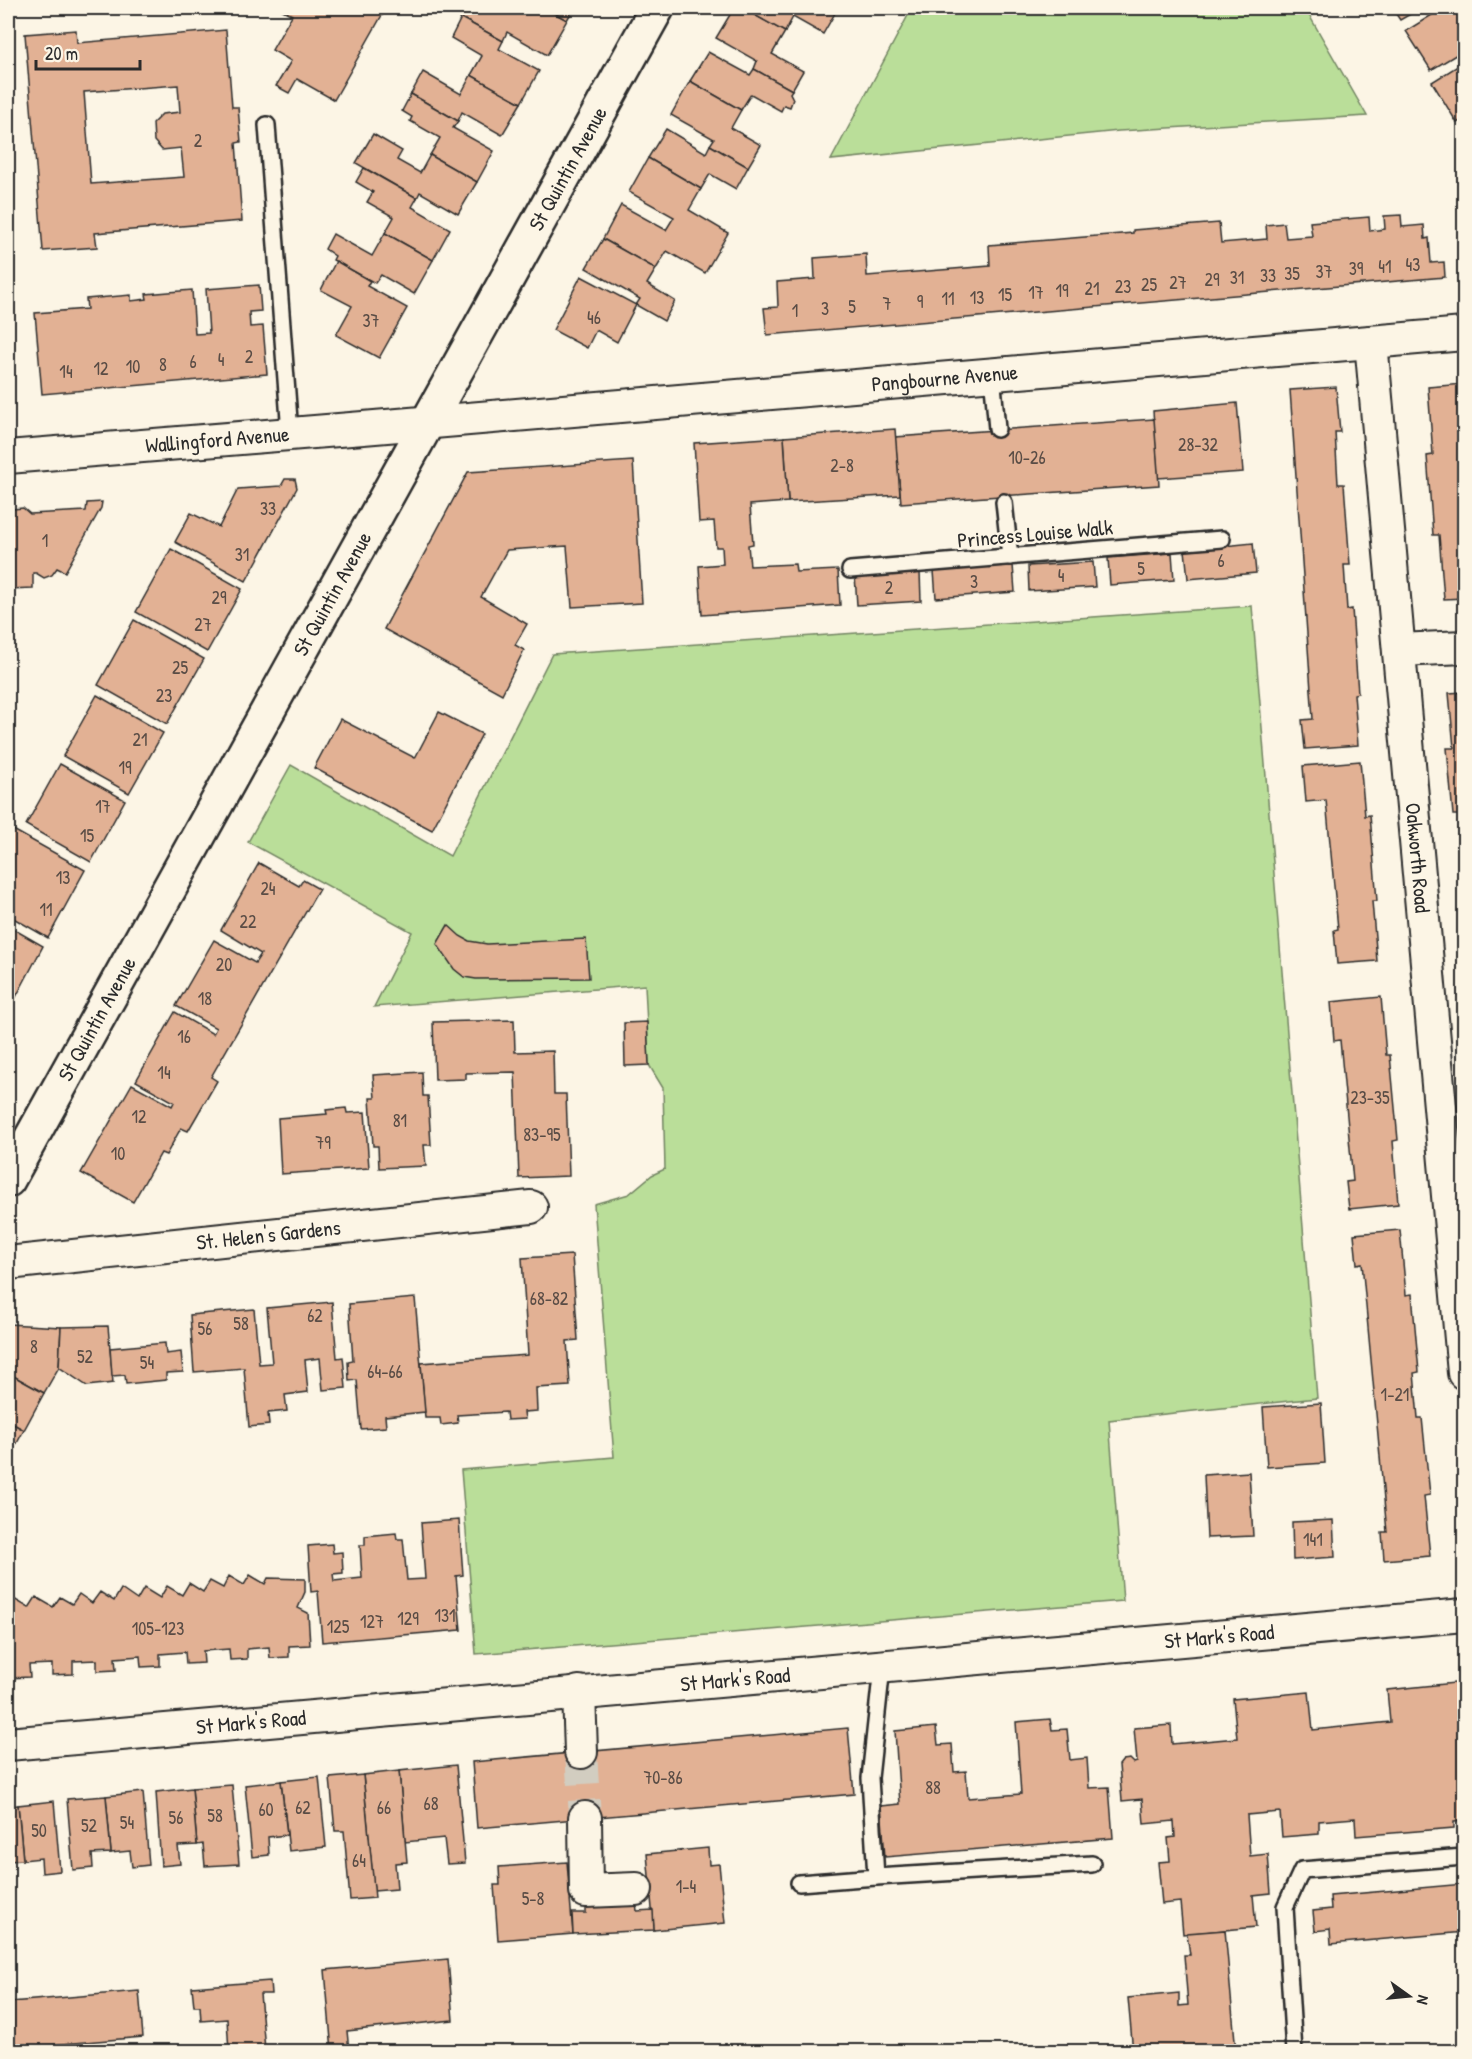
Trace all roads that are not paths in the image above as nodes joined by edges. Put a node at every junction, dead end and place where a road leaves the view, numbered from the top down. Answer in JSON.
{"nodes":[{"id":1,"x":657,"y":8,"type":"edge"},
{"id":2,"x":267,"y":125,"type":"dead end"},
{"id":3,"x":1464,"y":334,"type":"edge"},
{"id":4,"x":1371,"y":342,"type":"junction"},
{"id":5,"x":992,"y":374,"type":"junction"},
{"id":6,"x":427,"y":422,"type":"junction"},
{"id":7,"x":998,"y":429,"type":"dead end"},
{"id":8,"x":290,"y":433,"type":"junction"},
{"id":9,"x":8,"y":445,"type":"edge"},
{"id":10,"x":8,"y":457,"type":"edge"},
{"id":11,"x":1004,"y":502,"type":"dead end"},
{"id":12,"x":1222,"y":540,"type":"dead end"},
{"id":13,"x":1010,"y":557,"type":"junction"},
{"id":14,"x":850,"y":570,"type":"dead end"},
{"id":15,"x":1464,"y":646,"type":"edge"},
{"id":16,"x":1399,"y":650,"type":"junction"},
{"id":17,"x":8,"y":1180,"type":"edge"},
{"id":18,"x":531,"y":1207,"type":"dead end"},
{"id":19,"x":8,"y":1263,"type":"edge"},
{"id":20,"x":1463,"y":1331,"type":"edge"},
{"id":21,"x":1464,"y":1373,"type":"edge"},
{"id":22,"x":1464,"y":1615,"type":"edge"},
{"id":23,"x":882,"y":1667,"type":"junction"},
{"id":24,"x":579,"y":1692,"type":"junction"},
{"id":25,"x":8,"y":1744,"type":"edge"},
{"id":26,"x":581,"y":1752,"type":"tunnel mouth"},
{"id":27,"x":585,"y":1818,"type":"tunnel mouth"},
{"id":28,"x":1464,"y":1857,"type":"edge"},
{"id":29,"x":1092,"y":1864,"type":"dead end"},
{"id":30,"x":876,"y":1877,"type":"junction"},
{"id":31,"x":799,"y":1883,"type":"dead end"},
{"id":32,"x":636,"y":1889,"type":"dead end"},
{"id":33,"x":1294,"y":2052,"type":"edge"}],
"edges":[{"from":1,"to":6,"type":"main road","name":"St Quintin Avenue"},
{"from":2,"to":8,"type":"lane"},
{"from":3,"to":4,"type":"street","name":"Pangbourne Avenue"},
{"from":4,"to":5,"type":"street","name":"Pangbourne Avenue"},
{"from":4,"to":16,"type":"street","name":"Oakworth Road"},
{"from":5,"to":6,"type":"street","name":"Pangbourne Avenue"},
{"from":5,"to":7,"type":"lane"},
{"from":6,"to":8,"type":"street","name":"Wallingford Avenue"},
{"from":6,"to":17,"type":"main road","name":"St Quintin Avenue"},
{"from":8,"to":10,"type":"street","name":"Wallingford Avenue"},
{"from":9,"to":10,"type":"street"},
{"from":11,"to":13,"type":"lane"},
{"from":12,"to":13,"type":"lane","name":"Princess Louise Walk"},
{"from":13,"to":14,"type":"lane","name":"Princess Louise Walk"},
{"from":15,"to":16,"type":"street"},
{"from":16,"to":20,"type":"street","name":"Oakworth Road"},
{"from":18,"to":19,"type":"street","name":"St. Helen's Gardens"},
{"from":20,"to":21,"type":"street","name":"Oakworth Road"},
{"from":22,"to":23,"type":"street","name":"St Mark's Road"},
{"from":23,"to":24,"type":"street","name":"St Mark's Road"},
{"from":23,"to":30,"type":"lane"},
{"from":24,"to":25,"type":"street","name":"St Mark's Road"},
{"from":24,"to":26,"type":"street"},
{"from":27,"to":32,"type":"street"},
{"from":28,"to":33,"type":"lane"},
{"from":29,"to":30,"type":"lane"},
{"from":30,"to":31,"type":"lane"}]}
